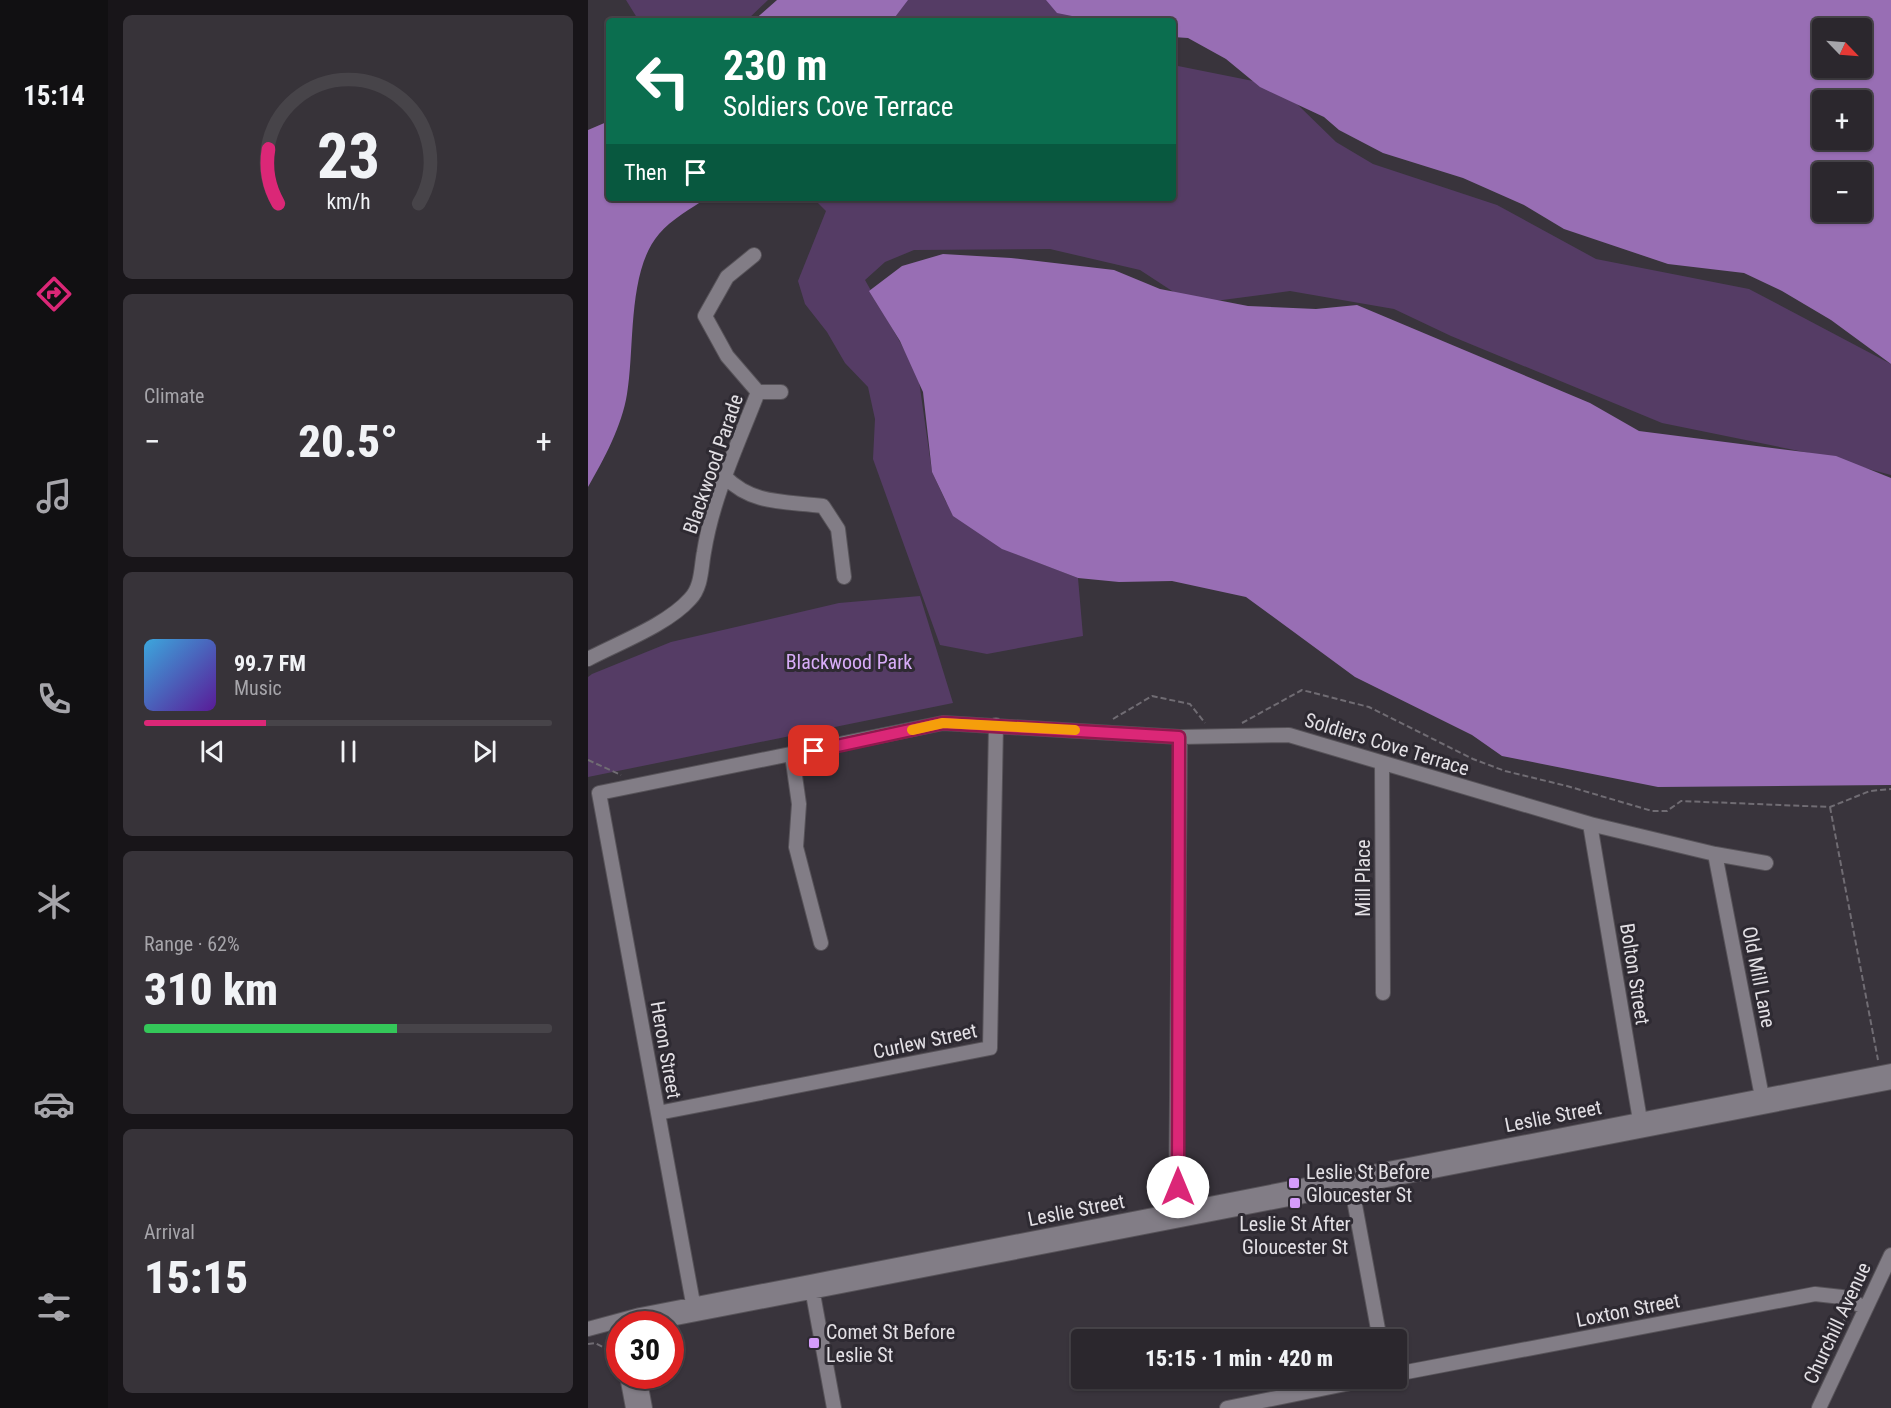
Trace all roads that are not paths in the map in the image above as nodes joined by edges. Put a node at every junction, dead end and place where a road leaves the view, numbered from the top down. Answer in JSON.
{"nodes":[{"id":1,"x":754,"y":255,"type":"dead end"},
{"id":2,"x":758,"y":392,"type":"junction"},
{"id":3,"x":781,"y":392,"type":"dead end"},
{"id":4,"x":725,"y":477,"type":"junction"},
{"id":5,"x":844,"y":577,"type":"dead end"},
{"id":6,"x":588,"y":659,"type":"edge"},
{"id":7,"x":996,"y":725,"type":"junction"},
{"id":8,"x":1179,"y":737,"type":"junction"},
{"id":9,"x":792,"y":755,"type":"junction"},
{"id":10,"x":1382,"y":764,"type":"junction"},
{"id":11,"x":599,"y":792,"type":"joint"},
{"id":12,"x":1590,"y":824,"type":"junction"},
{"id":13,"x":1715,"y":854,"type":"junction"},
{"id":14,"x":1766,"y":863,"type":"dead end"},
{"id":15,"x":821,"y":943,"type":"dead end"},
{"id":16,"x":1383,"y":993,"type":"dead end"},
{"id":17,"x":1889,"y":1076,"type":"edge"},
{"id":18,"x":1763,"y":1101,"type":"junction"},
{"id":19,"x":658,"y":1113,"type":"junction"},
{"id":20,"x":1641,"y":1125,"type":"junction"},
{"id":21,"x":1351,"y":1181,"type":"junction"},
{"id":22,"x":1176,"y":1216,"type":"junction"},
{"id":23,"x":1891,"y":1255,"type":"edge"},
{"id":24,"x":811,"y":1287,"type":"junction"},
{"id":25,"x":1866,"y":1308,"type":"junction"},
{"id":26,"x":694,"y":1310,"type":"junction"},
{"id":27,"x":684,"y":1313,"type":"edge"},
{"id":28,"x":684,"y":1313,"type":"edge"},
{"id":29,"x":588,"y":1329,"type":"edge"},
{"id":30,"x":606,"y":1329,"type":"edge"},
{"id":31,"x":1378,"y":1329,"type":"edge"},
{"id":32,"x":606,"y":1333,"type":"edge"},
{"id":33,"x":588,"y":1337,"type":"edge"},
{"id":34,"x":1407,"y":1372,"type":"edge"},
{"id":35,"x":626,"y":1389,"type":"edge"},
{"id":36,"x":641,"y":1389,"type":"edge"},
{"id":37,"x":1321,"y":1389,"type":"edge"},
{"id":38,"x":633,"y":1408,"type":"edge"},
{"id":39,"x":645,"y":1408,"type":"edge"},
{"id":40,"x":834,"y":1408,"type":"edge"},
{"id":41,"x":1227,"y":1408,"type":"edge"},
{"id":42,"x":1819,"y":1408,"type":"edge"}],
"edges":[{"from":1,"to":2,"type":"street","name":"Blackwood Parade"},
{"from":2,"to":3,"type":"street"},
{"from":2,"to":4,"type":"street","name":"Blackwood Parade"},
{"from":4,"to":5,"type":"street"},
{"from":4,"to":6,"type":"street","name":"Blackwood Parade"},
{"from":7,"to":8,"type":"street","name":"Soldiers Cove Terrace"},
{"from":7,"to":9,"type":"street","name":"Soldiers Cove Terrace"},
{"from":7,"to":19,"type":"street","name":"Curlew Street"},
{"from":8,"to":10,"type":"street","name":"Soldiers Cove Terrace"},
{"from":8,"to":22,"type":"street"},
{"from":9,"to":11,"type":"street","name":"Soldiers Cove Terrace"},
{"from":9,"to":15,"type":"street"},
{"from":10,"to":12,"type":"street","name":"Soldiers Cove Terrace"},
{"from":10,"to":16,"type":"street","name":"Mill Place"},
{"from":11,"to":19,"type":"street","name":"Heron Street"},
{"from":12,"to":13,"type":"street","name":"Soldiers Cove Terrace"},
{"from":12,"to":20,"type":"street","name":"Bolton Street"},
{"from":13,"to":14,"type":"street","name":"Soldiers Cove Terrace"},
{"from":13,"to":18,"type":"street","name":"Old Mill Lane"},
{"from":17,"to":18,"type":"street","name":"Leslie Street"},
{"from":18,"to":20,"type":"street","name":"Leslie Street"},
{"from":19,"to":26,"type":"street","name":"Heron Street"},
{"from":20,"to":21,"type":"street","name":"Leslie Street"},
{"from":21,"to":22,"type":"street","name":"Leslie Street"},
{"from":21,"to":31,"type":"street"},
{"from":22,"to":24,"type":"street","name":"Leslie Street"},
{"from":23,"to":25,"type":"street","name":"Churchill Avenue"},
{"from":24,"to":26,"type":"street","name":"Leslie Street"},
{"from":24,"to":40,"type":"street"},
{"from":25,"to":34,"type":"street","name":"Loxton Street"},
{"from":25,"to":42,"type":"street","name":"Churchill Avenue"},
{"from":26,"to":27,"type":"street","name":"Leslie Street"},
{"from":26,"to":28,"type":"street","name":"Leslie Street"},
{"from":29,"to":30,"type":"street","name":"Leslie Street"},
{"from":32,"to":33,"type":"street","name":"Leslie Street"},
{"from":35,"to":38,"type":"street"},
{"from":36,"to":39,"type":"street"},
{"from":37,"to":41,"type":"street"}]}
